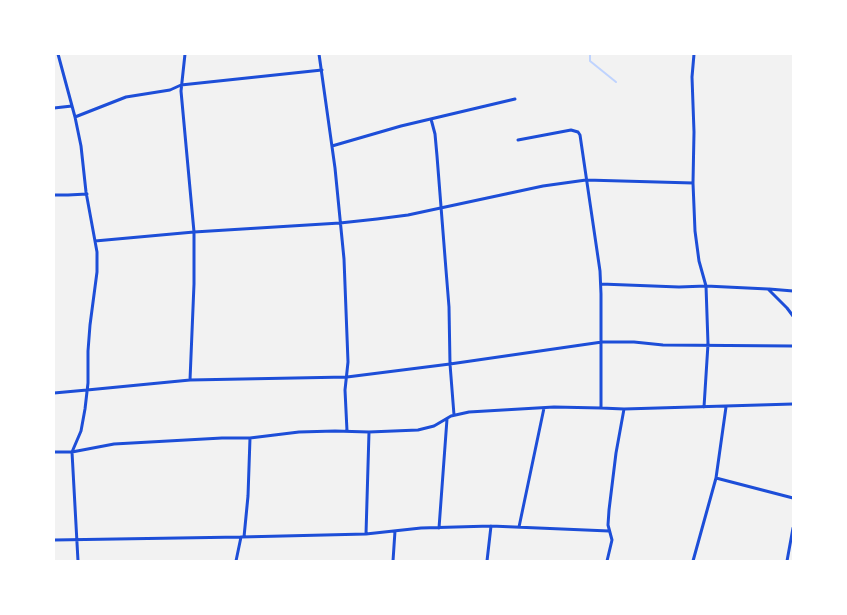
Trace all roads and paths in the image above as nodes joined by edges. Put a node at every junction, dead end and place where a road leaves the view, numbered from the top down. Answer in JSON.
{"nodes":[{"id":1,"x":58,"y":54,"type":"edge"},
{"id":2,"x":185,"y":54,"type":"edge"},
{"id":3,"x":319,"y":54,"type":"edge"},
{"id":4,"x":694,"y":54,"type":"edge"},
{"id":5,"x":322,"y":70,"type":"junction"},
{"id":6,"x":181,"y":85,"type":"junction"},
{"id":7,"x":515,"y":99,"type":"dead end"},
{"id":8,"x":72,"y":106,"type":"junction"},
{"id":9,"x":54,"y":108,"type":"edge"},
{"id":10,"x":75,"y":117,"type":"junction"},
{"id":11,"x":431,"y":119,"type":"junction"},
{"id":12,"x":518,"y":140,"type":"dead end"},
{"id":13,"x":332,"y":146,"type":"junction"},
{"id":14,"x":586,"y":180,"type":"junction"},
{"id":15,"x":693,"y":183,"type":"junction"},
{"id":16,"x":87,"y":194,"type":"junction"},
{"id":17,"x":54,"y":195,"type":"edge"},
{"id":18,"x":440,"y":208,"type":"junction"},
{"id":19,"x":340,"y":224,"type":"junction"},
{"id":20,"x":194,"y":232,"type":"junction"},
{"id":21,"x":95,"y":242,"type":"junction"},
{"id":22,"x":601,"y":284,"type":"junction"},
{"id":23,"x":706,"y":286,"type":"junction"},
{"id":24,"x":768,"y":289,"type":"junction"},
{"id":25,"x":793,"y":291,"type":"edge"},
{"id":26,"x":793,"y":316,"type":"edge"},
{"id":27,"x":602,"y":342,"type":"junction"},
{"id":28,"x":708,"y":344,"type":"junction"},
{"id":29,"x":793,"y":346,"type":"edge"},
{"id":30,"x":450,"y":364,"type":"junction"},
{"id":31,"x":347,"y":377,"type":"junction"},
{"id":32,"x":190,"y":380,"type":"junction"},
{"id":33,"x":87,"y":390,"type":"junction"},
{"id":34,"x":54,"y":393,"type":"edge"},
{"id":35,"x":793,"y":404,"type":"edge"},
{"id":36,"x":704,"y":407,"type":"junction"},
{"id":37,"x":726,"y":407,"type":"junction"},
{"id":38,"x":544,"y":408,"type":"junction"},
{"id":39,"x":601,"y":408,"type":"junction"},
{"id":40,"x":624,"y":409,"type":"junction"},
{"id":41,"x":454,"y":415,"type":"junction"},
{"id":42,"x":447,"y":418,"type":"junction"},
{"id":43,"x":347,"y":432,"type":"junction"},
{"id":44,"x":369,"y":432,"type":"junction"},
{"id":45,"x":250,"y":438,"type":"junction"},
{"id":46,"x":54,"y":452,"type":"edge"},
{"id":47,"x":72,"y":452,"type":"junction"},
{"id":48,"x":716,"y":478,"type":"junction"},
{"id":49,"x":793,"y":498,"type":"edge"},
{"id":50,"x":491,"y":526,"type":"junction"},
{"id":51,"x":519,"y":527,"type":"junction"},
{"id":52,"x":439,"y":528,"type":"junction"},
{"id":53,"x":793,"y":528,"type":"edge"},
{"id":54,"x":395,"y":531,"type":"junction"},
{"id":55,"x":609,"y":531,"type":"junction"},
{"id":56,"x":366,"y":534,"type":"junction"},
{"id":57,"x":243,"y":537,"type":"junction"},
{"id":58,"x":77,"y":539,"type":"junction"},
{"id":59,"x":54,"y":540,"type":"edge"},
{"id":60,"x":78,"y":561,"type":"edge"},
{"id":61,"x":236,"y":561,"type":"edge"},
{"id":62,"x":393,"y":561,"type":"edge"},
{"id":63,"x":487,"y":561,"type":"edge"},
{"id":64,"x":607,"y":561,"type":"edge"},
{"id":65,"x":693,"y":561,"type":"edge"},
{"id":66,"x":787,"y":561,"type":"edge"}],
"edges":[{"from":1,"to":8,"type":"street"},
{"from":2,"to":6,"type":"street"},
{"from":3,"to":5,"type":"street"},
{"from":4,"to":15,"type":"street"},
{"from":5,"to":6,"type":"street"},
{"from":5,"to":13,"type":"street"},
{"from":6,"to":10,"type":"street"},
{"from":6,"to":20,"type":"street"},
{"from":7,"to":11,"type":"street"},
{"from":8,"to":9,"type":"street"},
{"from":8,"to":10,"type":"street"},
{"from":10,"to":16,"type":"street"},
{"from":11,"to":13,"type":"street"},
{"from":11,"to":18,"type":"street"},
{"from":12,"to":14,"type":"street"},
{"from":13,"to":19,"type":"street"},
{"from":14,"to":15,"type":"street"},
{"from":14,"to":18,"type":"street"},
{"from":14,"to":22,"type":"street"},
{"from":15,"to":23,"type":"street"},
{"from":16,"to":17,"type":"street"},
{"from":16,"to":21,"type":"street"},
{"from":18,"to":19,"type":"street"},
{"from":18,"to":30,"type":"street"},
{"from":19,"to":20,"type":"street"},
{"from":19,"to":31,"type":"street"},
{"from":20,"to":21,"type":"street"},
{"from":20,"to":32,"type":"street"},
{"from":21,"to":33,"type":"street"},
{"from":22,"to":23,"type":"street"},
{"from":22,"to":27,"type":"street"},
{"from":23,"to":24,"type":"street"},
{"from":23,"to":28,"type":"street"},
{"from":24,"to":25,"type":"street"},
{"from":24,"to":26,"type":"street"},
{"from":27,"to":28,"type":"street"},
{"from":27,"to":30,"type":"street"},
{"from":27,"to":39,"type":"street"},
{"from":28,"to":29,"type":"street"},
{"from":28,"to":36,"type":"street"},
{"from":30,"to":31,"type":"street"},
{"from":30,"to":41,"type":"street"},
{"from":31,"to":32,"type":"street"},
{"from":31,"to":43,"type":"street"},
{"from":32,"to":33,"type":"street"},
{"from":33,"to":34,"type":"street"},
{"from":33,"to":47,"type":"street"},
{"from":35,"to":37,"type":"street"},
{"from":36,"to":37,"type":"street"},
{"from":36,"to":40,"type":"street"},
{"from":37,"to":48,"type":"street"},
{"from":38,"to":39,"type":"street"},
{"from":38,"to":41,"type":"street"},
{"from":38,"to":51,"type":"street"},
{"from":39,"to":40,"type":"street"},
{"from":40,"to":55,"type":"street"},
{"from":41,"to":42,"type":"street"},
{"from":42,"to":44,"type":"street"},
{"from":42,"to":52,"type":"street"},
{"from":43,"to":44,"type":"street"},
{"from":43,"to":45,"type":"street"},
{"from":44,"to":56,"type":"street"},
{"from":45,"to":47,"type":"street"},
{"from":45,"to":57,"type":"street"},
{"from":46,"to":47,"type":"street"},
{"from":47,"to":58,"type":"street"},
{"from":48,"to":49,"type":"street"},
{"from":48,"to":65,"type":"street"},
{"from":50,"to":51,"type":"street"},
{"from":50,"to":52,"type":"street"},
{"from":50,"to":63,"type":"street"},
{"from":51,"to":55,"type":"street"},
{"from":52,"to":54,"type":"street"},
{"from":53,"to":66,"type":"street"},
{"from":54,"to":56,"type":"street"},
{"from":54,"to":62,"type":"street"},
{"from":55,"to":64,"type":"street"},
{"from":56,"to":57,"type":"street"},
{"from":57,"to":58,"type":"street"},
{"from":57,"to":61,"type":"street"},
{"from":58,"to":59,"type":"street"},
{"from":58,"to":60,"type":"street"}]}
